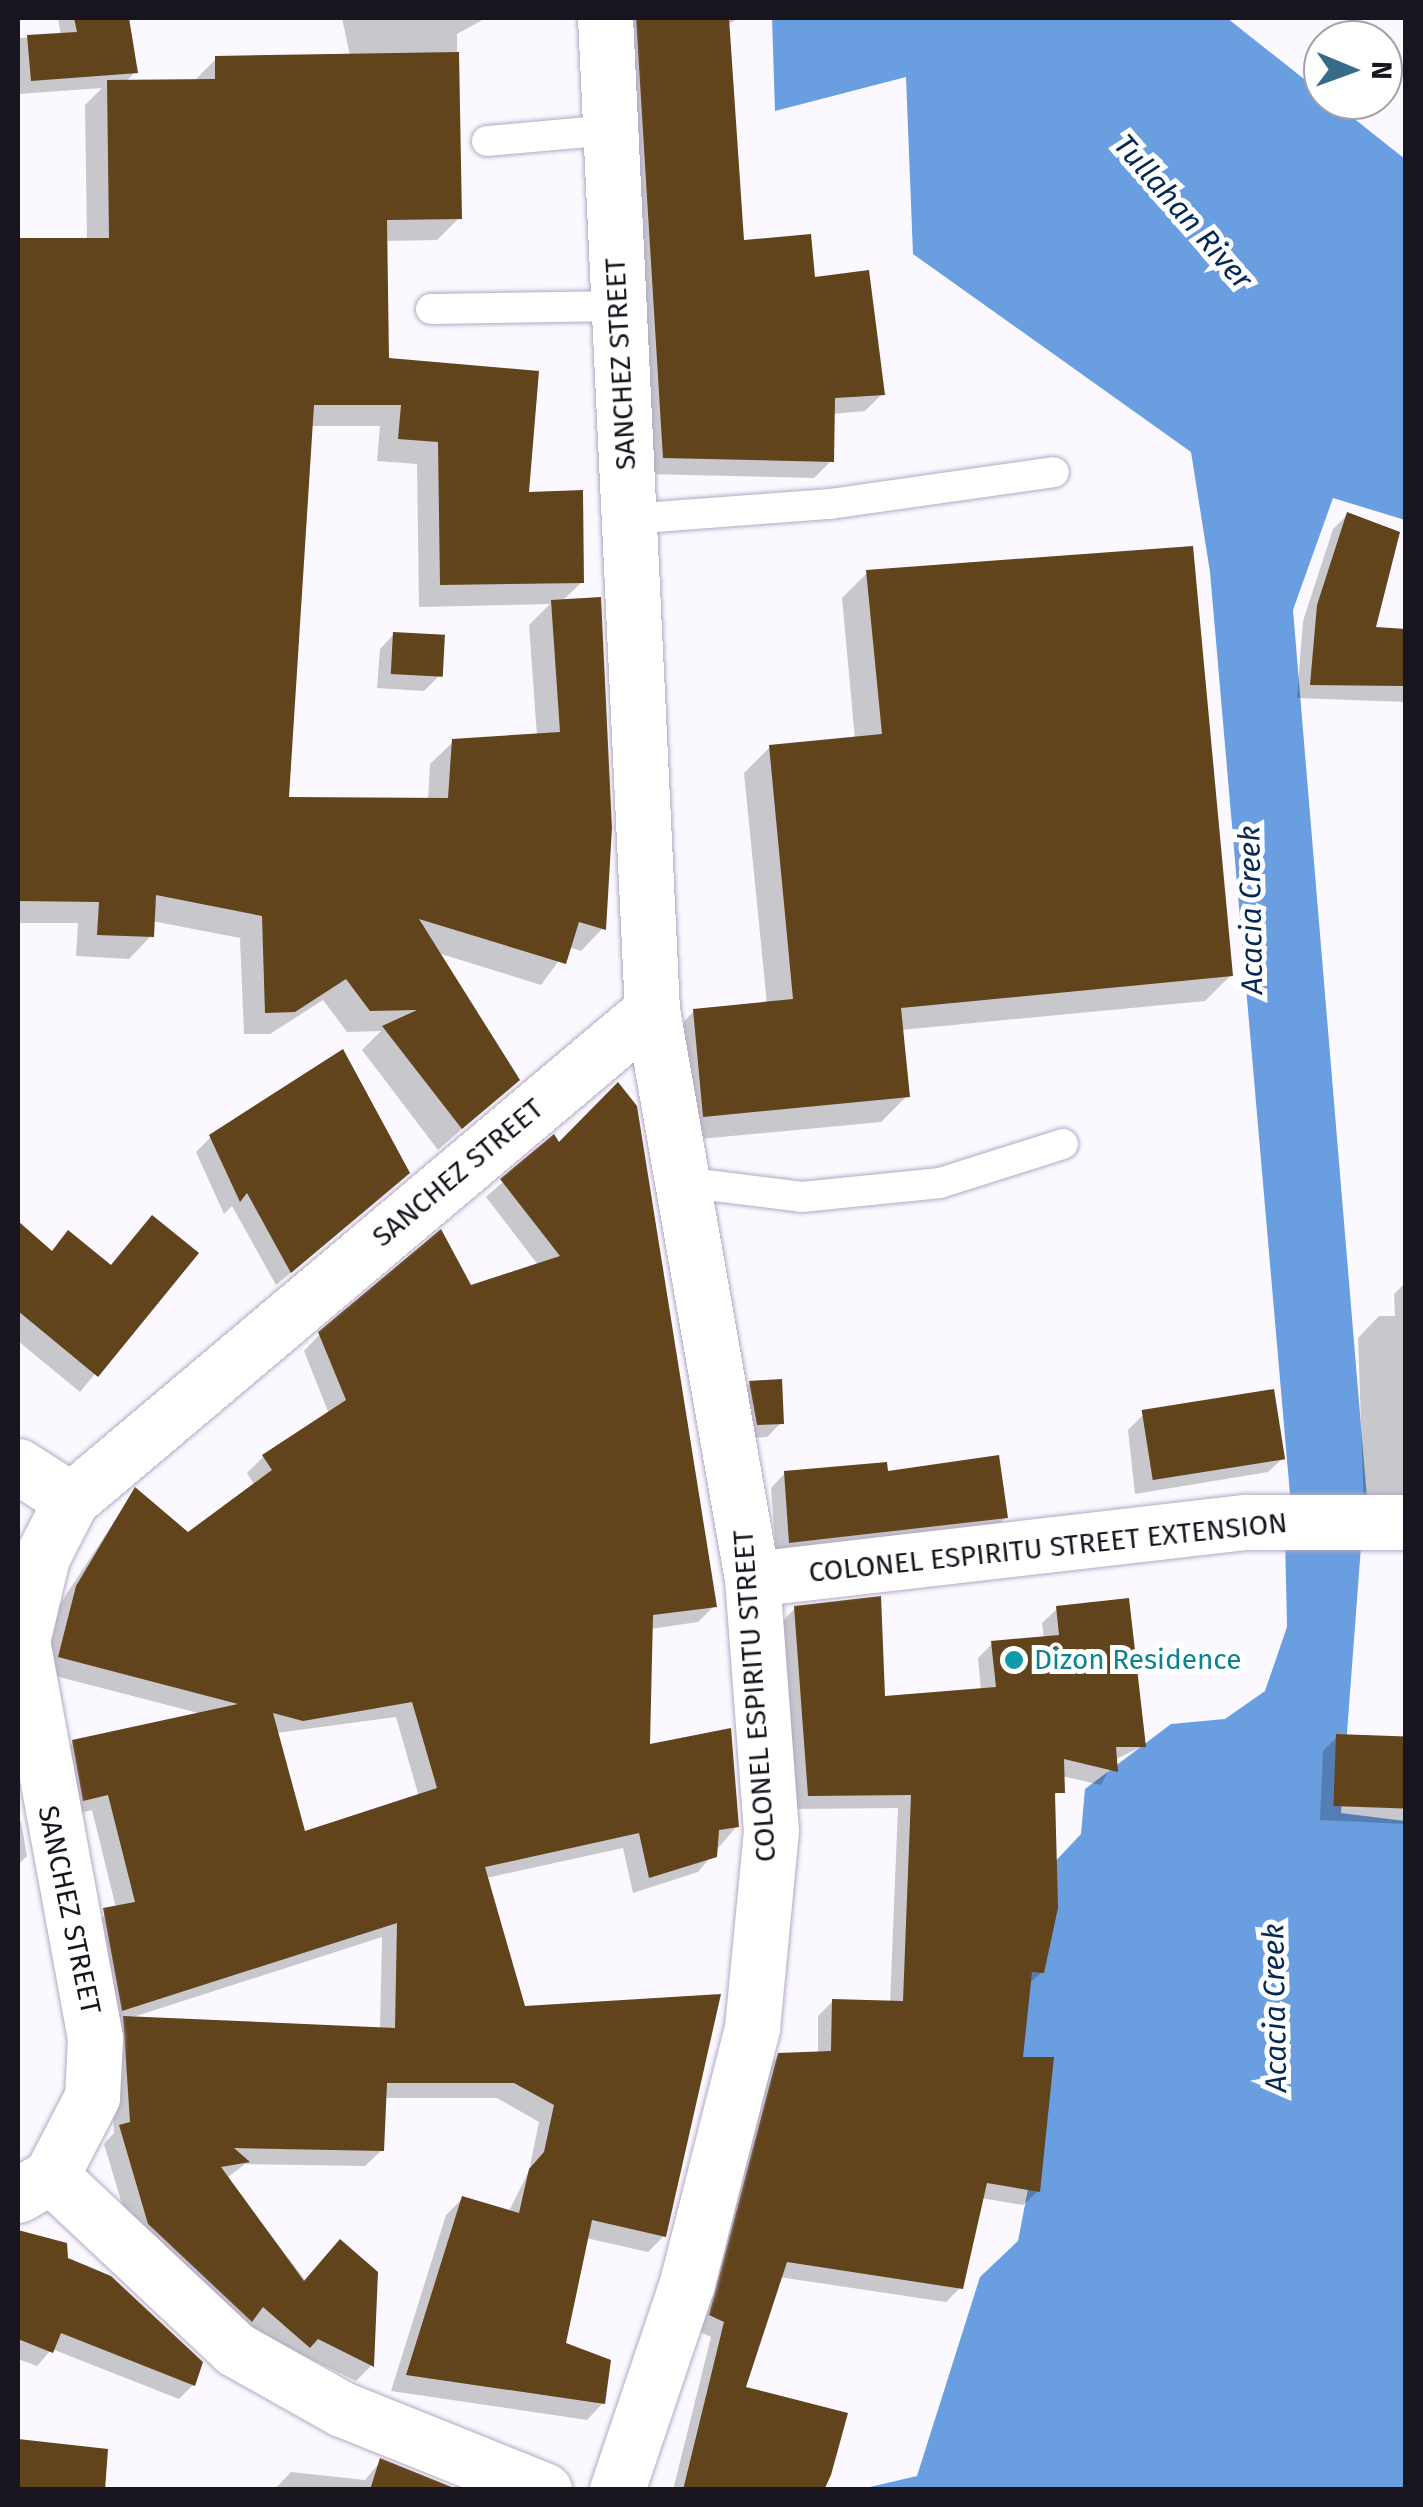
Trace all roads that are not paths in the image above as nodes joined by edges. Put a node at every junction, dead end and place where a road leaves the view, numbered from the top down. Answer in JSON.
{"nodes":[{"id":1,"x":604,"y":18,"type":"edge"},
{"id":2,"x":610,"y":130,"type":"junction"},
{"id":3,"x":488,"y":141,"type":"dead end"},
{"id":4,"x":619,"y":306,"type":"junction"},
{"id":5,"x":432,"y":309,"type":"dead end"},
{"id":6,"x":1054,"y":472,"type":"dead end"},
{"id":7,"x":629,"y":519,"type":"junction"},
{"id":8,"x":652,"y":1010,"type":"junction"},
{"id":9,"x":1063,"y":1144,"type":"dead end"},
{"id":10,"x":682,"y":1182,"type":"junction"},
{"id":11,"x":18,"y":1466,"type":"edge"},
{"id":12,"x":71,"y":1500,"type":"junction"},
{"id":13,"x":1406,"y":1522,"type":"edge"},
{"id":14,"x":752,"y":1579,"type":"junction"},
{"id":15,"x":34,"y":2185,"type":"edge"},
{"id":16,"x":544,"y":2490,"type":"edge"},
{"id":17,"x":617,"y":2490,"type":"edge"}],
"edges":[{"from":1,"to":2,"type":"street","name":"SANCHEZ STREET"},
{"from":2,"to":3,"type":"lane"},
{"from":2,"to":4,"type":"street","name":"SANCHEZ STREET"},
{"from":4,"to":5,"type":"lane"},
{"from":4,"to":7,"type":"street","name":"SANCHEZ STREET"},
{"from":6,"to":7,"type":"lane"},
{"from":7,"to":8,"type":"street","name":"SANCHEZ STREET"},
{"from":8,"to":10,"type":"street","name":"COLONEL ESPIRITU STREET"},
{"from":8,"to":12,"type":"street","name":"SANCHEZ STREET"},
{"from":9,"to":10,"type":"lane"},
{"from":10,"to":14,"type":"street","name":"COLONEL ESPIRITU STREET"},
{"from":11,"to":12,"type":"street"},
{"from":12,"to":15,"type":"street","name":"SANCHEZ STREET"},
{"from":13,"to":14,"type":"street","name":"COLONEL ESPIRITU STREET EXTENSION"},
{"from":14,"to":17,"type":"street","name":"COLONEL ESPIRITU STREET"},
{"from":15,"to":16,"type":"street"}]}
